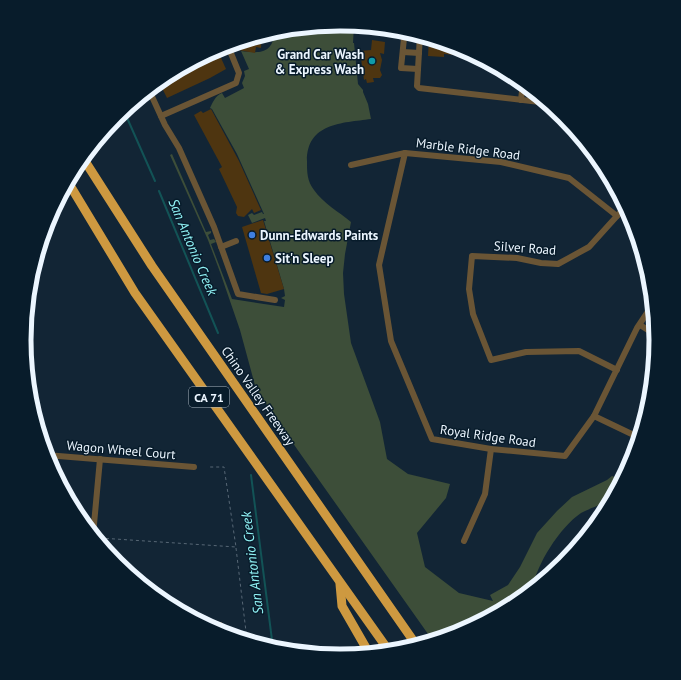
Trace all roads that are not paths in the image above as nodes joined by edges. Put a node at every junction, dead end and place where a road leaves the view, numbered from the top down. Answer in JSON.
{"nodes":[{"id":1,"x":404,"y":38,"type":"dead end"},
{"id":2,"x":420,"y":42,"type":"edge"},
{"id":3,"x":230,"y":52,"type":"edge"},
{"id":4,"x":403,"y":52,"type":"junction"},
{"id":5,"x":419,"y":53,"type":"junction"},
{"id":6,"x":418,"y":69,"type":"junction"},
{"id":7,"x":522,"y":90,"type":"edge"},
{"id":8,"x":151,"y":95,"type":"edge"},
{"id":9,"x":521,"y":100,"type":"junction"},
{"id":10,"x":537,"y":102,"type":"edge"},
{"id":11,"x":161,"y":116,"type":"junction"},
{"id":12,"x":405,"y":153,"type":"junction"},
{"id":13,"x":89,"y":160,"type":"edge"},
{"id":14,"x":86,"y":163,"type":"edge"},
{"id":15,"x":351,"y":165,"type":"dead end"},
{"id":16,"x":92,"y":172,"type":"junction"},
{"id":17,"x":71,"y":187,"type":"edge"},
{"id":18,"x":621,"y":211,"type":"edge"},
{"id":19,"x":617,"y":216,"type":"junction"},
{"id":20,"x":236,"y":241,"type":"dead end"},
{"id":21,"x":221,"y":247,"type":"junction"},
{"id":22,"x":275,"y":300,"type":"dead end"},
{"id":23,"x":648,"y":312,"type":"edge"},
{"id":24,"x":640,"y":325,"type":"junction"},
{"id":25,"x":650,"y":331,"type":"edge"},
{"id":26,"x":617,"y":370,"type":"junction"},
{"id":27,"x":594,"y":416,"type":"junction"},
{"id":28,"x":635,"y":436,"type":"edge"},
{"id":29,"x":491,"y":449,"type":"junction"},
{"id":30,"x":54,"y":456,"type":"edge"},
{"id":31,"x":100,"y":459,"type":"junction"},
{"id":32,"x":194,"y":467,"type":"dead end"},
{"id":33,"x":94,"y":526,"type":"edge"},
{"id":34,"x":464,"y":541,"type":"dead end"},
{"id":35,"x":340,"y":582,"type":"junction"},
{"id":36,"x":412,"y":640,"type":"edge"},
{"id":37,"x":385,"y":645,"type":"edge"},
{"id":38,"x":366,"y":648,"type":"edge"}],
"edges":[{"from":1,"to":4,"type":"street"},
{"from":2,"to":5,"type":"street"},
{"from":3,"to":11,"type":"street"},
{"from":4,"to":5,"type":"street"},
{"from":4,"to":6,"type":"street"},
{"from":5,"to":6,"type":"street"},
{"from":6,"to":9,"type":"street"},
{"from":7,"to":9,"type":"street"},
{"from":8,"to":11,"type":"street"},
{"from":9,"to":10,"type":"street"},
{"from":11,"to":21,"type":"street"},
{"from":12,"to":15,"type":"street","name":"Marble Ridge Road"},
{"from":12,"to":19,"type":"street","name":"Marble Ridge Road"},
{"from":12,"to":29,"type":"street","name":"Royal Ridge Road"},
{"from":13,"to":16,"type":"highway"},
{"from":14,"to":16,"type":"highway","name":"Chino Valley Freeway","number":"CA 71"},
{"from":16,"to":36,"type":"highway","name":"Chino Valley Freeway","number":"CA 71"},
{"from":17,"to":35,"type":"highway","number":"CA 71"},
{"from":18,"to":19,"type":"street","name":"Silver Road"},
{"from":19,"to":26,"type":"street","name":"Silver Road"},
{"from":20,"to":21,"type":"street"},
{"from":21,"to":22,"type":"street"},
{"from":23,"to":24,"type":"street","name":"Royal Ridge Road"},
{"from":24,"to":25,"type":"street"},
{"from":24,"to":26,"type":"street","name":"Royal Ridge Road"},
{"from":26,"to":27,"type":"street","name":"Royal Ridge Road"},
{"from":27,"to":28,"type":"street"},
{"from":27,"to":29,"type":"street","name":"Royal Ridge Road"},
{"from":29,"to":34,"type":"street"},
{"from":30,"to":31,"type":"street","name":"Wagon Wheel Court"},
{"from":31,"to":32,"type":"street","name":"Wagon Wheel Court"},
{"from":31,"to":33,"type":"street"},
{"from":35,"to":37,"type":"highway","number":"CA 71"},
{"from":35,"to":38,"type":"highway"}]}
